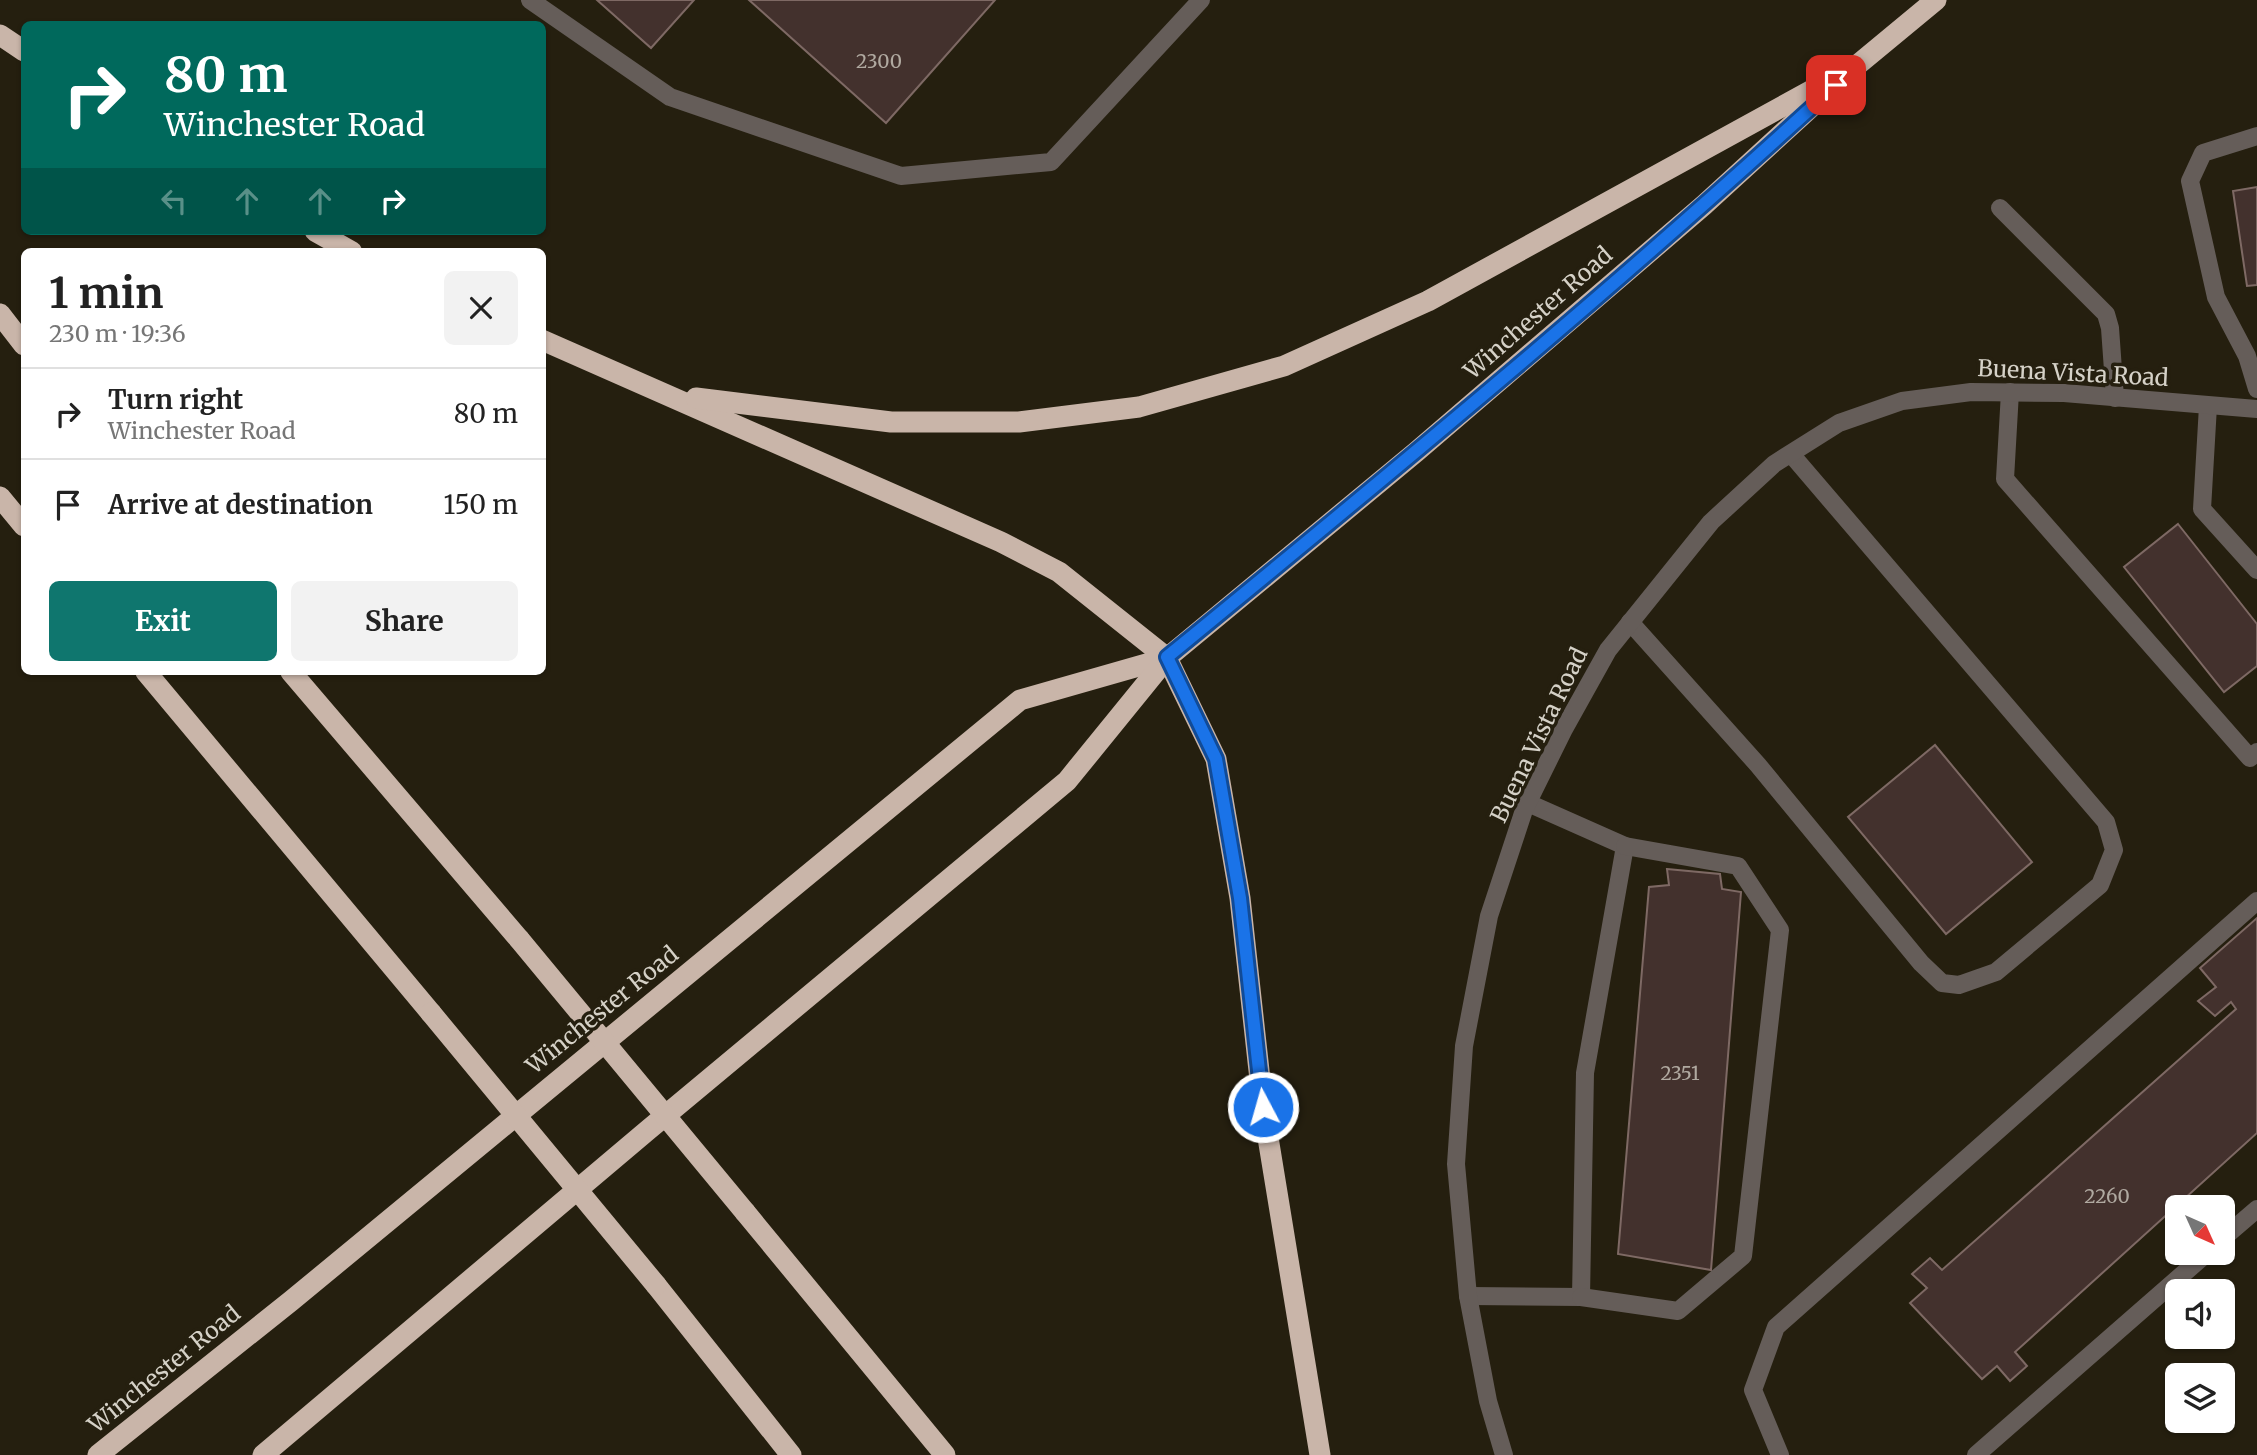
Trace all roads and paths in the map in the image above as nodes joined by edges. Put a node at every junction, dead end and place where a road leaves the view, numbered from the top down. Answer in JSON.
{"nodes":[{"id":1,"x":530,"y":0,"type":"edge"},
{"id":2,"x":1200,"y":0,"type":"edge"},
{"id":3,"x":1936,"y":0,"type":"edge"},
{"id":4,"x":0,"y":35,"type":"edge"},
{"id":5,"x":21,"y":49,"type":"edge"},
{"id":6,"x":1855,"y":67,"type":"junction"},
{"id":7,"x":2257,"y":136,"type":"edge"},
{"id":8,"x":2000,"y":208,"type":"dead end"},
{"id":9,"x":322,"y":235,"type":"edge"},
{"id":10,"x":345,"y":248,"type":"edge"},
{"id":11,"x":0,"y":314,"type":"edge"},
{"id":12,"x":21,"y":341,"type":"edge"},
{"id":13,"x":546,"y":342,"type":"edge"},
{"id":14,"x":2257,"y":390,"type":"edge"},
{"id":15,"x":2010,"y":392,"type":"junction"},
{"id":16,"x":673,"y":396,"type":"junction"},
{"id":17,"x":2115,"y":398,"type":"junction"},
{"id":18,"x":2208,"y":406,"type":"junction"},
{"id":19,"x":2257,"y":409,"type":"edge"},
{"id":20,"x":1791,"y":454,"type":"junction"},
{"id":21,"x":0,"y":497,"type":"edge"},
{"id":22,"x":21,"y":522,"type":"edge"},
{"id":23,"x":2257,"y":570,"type":"edge"},
{"id":24,"x":1630,"y":622,"type":"junction"},
{"id":25,"x":1167,"y":657,"type":"junction"},
{"id":26,"x":149,"y":675,"type":"edge"},
{"id":27,"x":294,"y":675,"type":"edge"},
{"id":28,"x":2257,"y":751,"type":"edge"},
{"id":29,"x":1528,"y":803,"type":"junction"},
{"id":30,"x":1625,"y":846,"type":"junction"},
{"id":31,"x":2257,"y":901,"type":"edge"},
{"id":32,"x":2257,"y":1209,"type":"edge"},
{"id":33,"x":2235,"y":1228,"type":"edge"},
{"id":34,"x":2193,"y":1265,"type":"edge"},
{"id":35,"x":1468,"y":1296,"type":"junction"},
{"id":36,"x":1581,"y":1297,"type":"junction"},
{"id":37,"x":98,"y":1455,"type":"edge"},
{"id":38,"x":263,"y":1455,"type":"edge"},
{"id":39,"x":790,"y":1455,"type":"edge"},
{"id":40,"x":945,"y":1455,"type":"edge"},
{"id":41,"x":1320,"y":1455,"type":"edge"},
{"id":42,"x":1504,"y":1455,"type":"edge"},
{"id":43,"x":1780,"y":1455,"type":"edge"},
{"id":44,"x":1976,"y":1455,"type":"edge"}],
"edges":[{"from":1,"to":2,"type":"street"},
{"from":3,"to":6,"type":"highway","name":"Winchester Road"},
{"from":4,"to":5,"type":"highway"},
{"from":6,"to":16,"type":"highway"},
{"from":6,"to":25,"type":"highway","name":"Winchester Road"},
{"from":7,"to":14,"type":"street"},
{"from":8,"to":17,"type":"street"},
{"from":9,"to":10,"type":"highway"},
{"from":11,"to":12,"type":"highway"},
{"from":13,"to":16,"type":"highway"},
{"from":15,"to":17,"type":"street","name":"Buena Vista Road"},
{"from":15,"to":20,"type":"street","name":"Buena Vista Road"},
{"from":15,"to":28,"type":"street"},
{"from":16,"to":25,"type":"highway"},
{"from":17,"to":18,"type":"street","name":"Buena Vista Road"},
{"from":18,"to":19,"type":"street","name":"Buena Vista Road"},
{"from":18,"to":23,"type":"street"},
{"from":20,"to":24,"type":"street","name":"Buena Vista Road"},
{"from":20,"to":24,"type":"street"},
{"from":21,"to":22,"type":"highway"},
{"from":24,"to":29,"type":"street","name":"Buena Vista Road"},
{"from":25,"to":37,"type":"highway","name":"Winchester Road"},
{"from":25,"to":38,"type":"highway","name":"Winchester Road"},
{"from":25,"to":41,"type":"highway"},
{"from":26,"to":39,"type":"highway","bridge":true},
{"from":27,"to":40,"type":"highway","bridge":true},
{"from":29,"to":30,"type":"street"},
{"from":29,"to":35,"type":"street","name":"Buena Vista Road"},
{"from":30,"to":36,"type":"street"},
{"from":30,"to":36,"type":"street"},
{"from":31,"to":43,"type":"street"},
{"from":32,"to":33,"type":"street"},
{"from":34,"to":44,"type":"street"},
{"from":35,"to":36,"type":"street"},
{"from":35,"to":42,"type":"street","name":"Buena Vista Road"}]}
